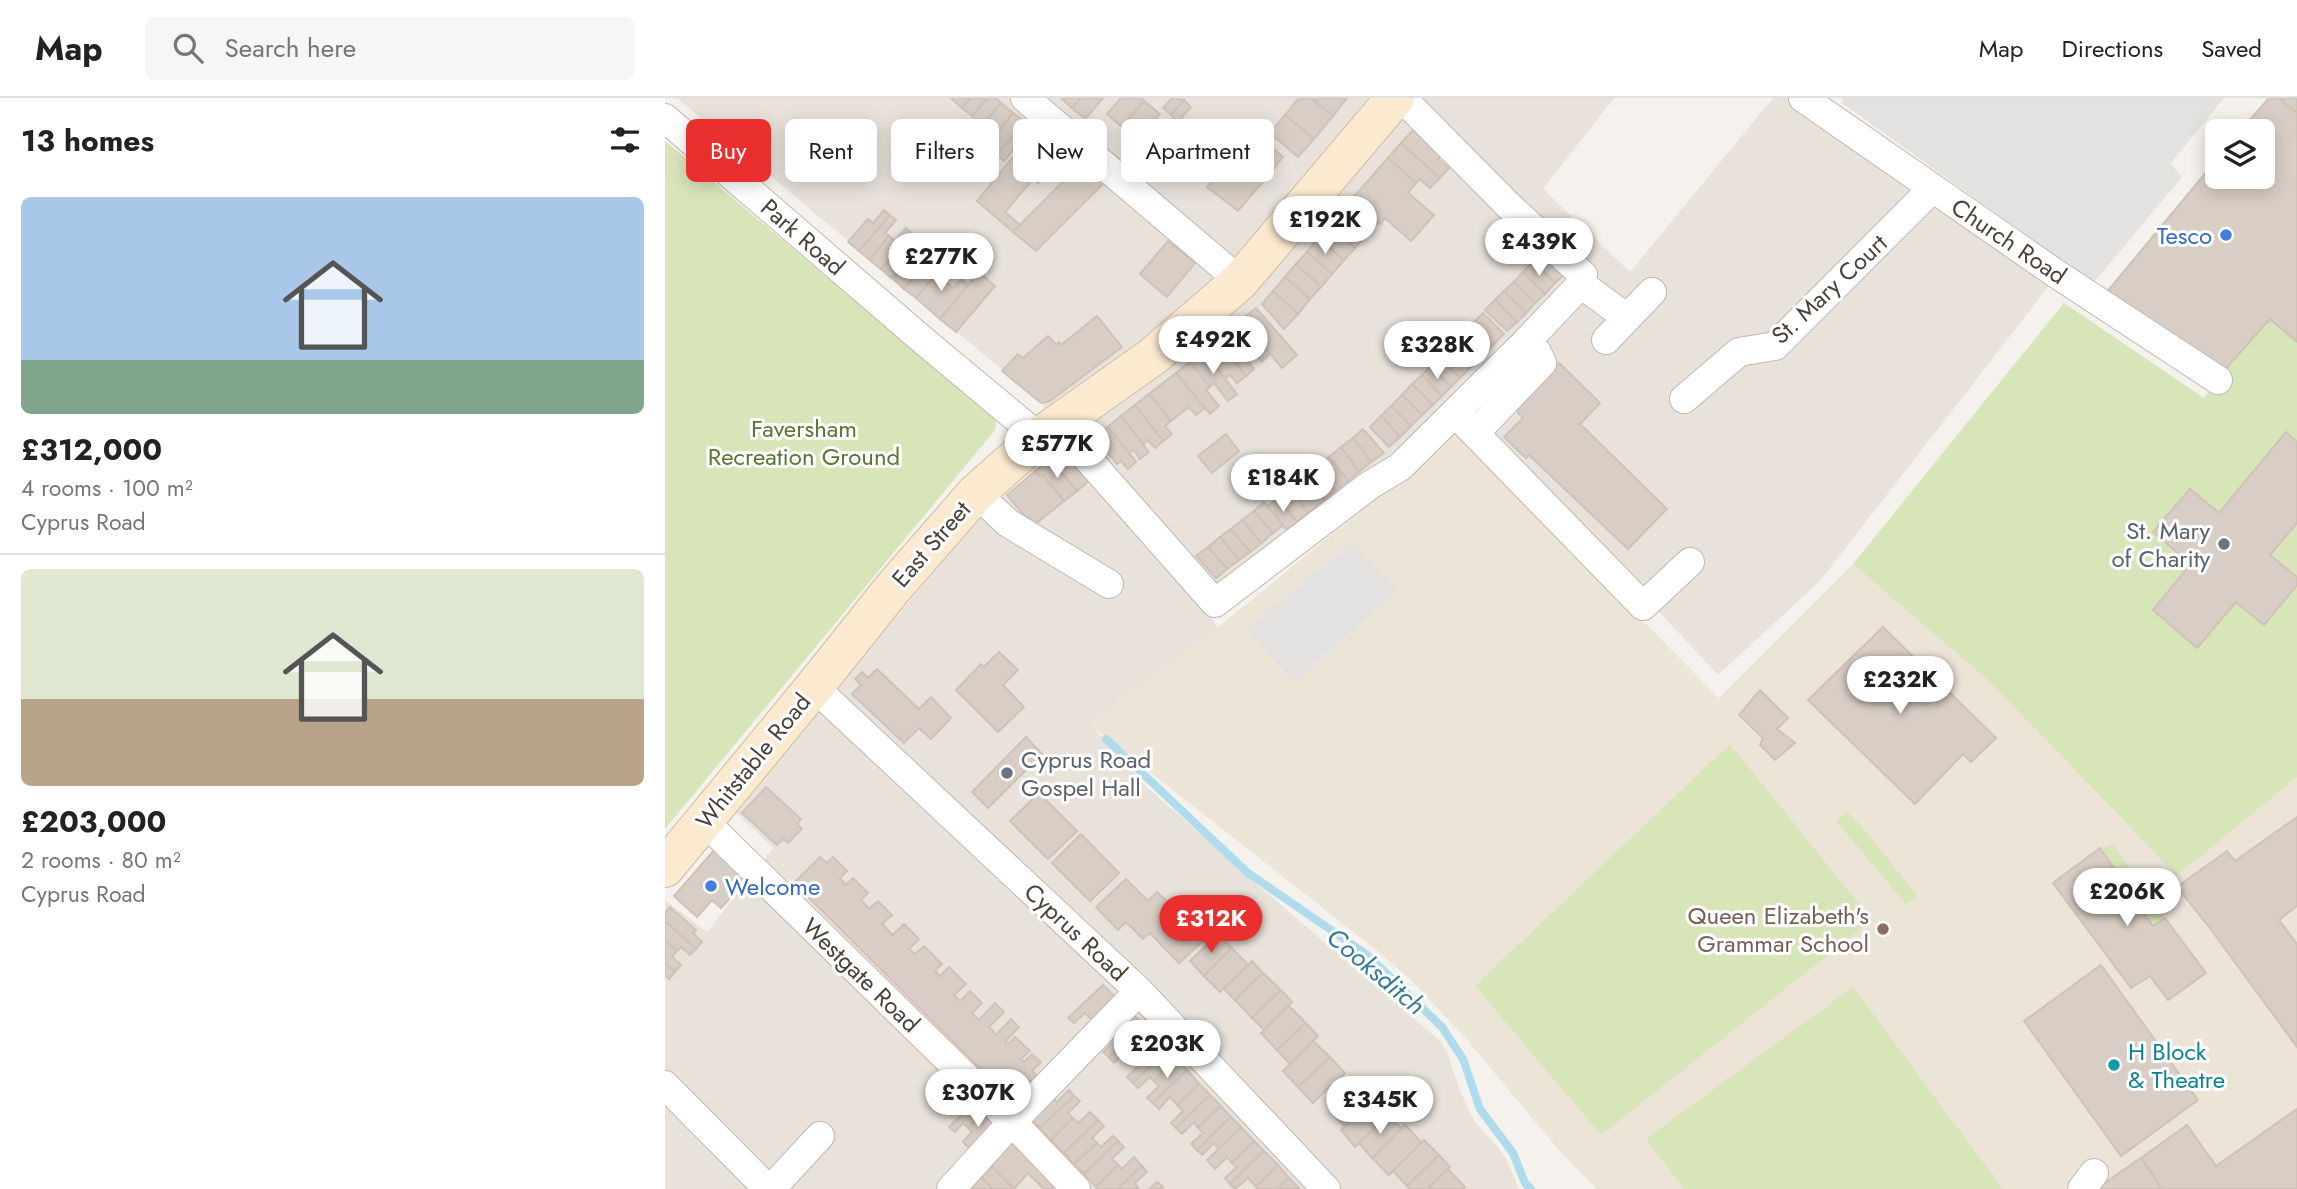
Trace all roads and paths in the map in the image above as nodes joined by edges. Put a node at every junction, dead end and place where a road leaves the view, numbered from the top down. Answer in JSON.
{"nodes":[{"id":1,"x":1025,"y":98,"type":"edge"},
{"id":2,"x":1395,"y":98,"type":"edge"},
{"id":3,"x":1402,"y":98,"type":"edge"},
{"id":4,"x":1803,"y":98,"type":"edge"},
{"id":5,"x":665,"y":118,"type":"edge"},
{"id":6,"x":1932,"y":189,"type":"junction"},
{"id":7,"x":1240,"y":281,"type":"junction"},
{"id":8,"x":1581,"y":284,"type":"junction"},
{"id":9,"x":1652,"y":292,"type":"dead end"},
{"id":10,"x":1627,"y":318,"type":"junction"},
{"id":11,"x":1606,"y":340,"type":"dead end"},
{"id":12,"x":1526,"y":342,"type":"junction"},
{"id":13,"x":2218,"y":380,"type":"dead end"},
{"id":14,"x":1684,"y":399,"type":"dead end"},
{"id":15,"x":1455,"y":413,"type":"junction"},
{"id":16,"x":1048,"y":430,"type":"junction"},
{"id":17,"x":1476,"y":432,"type":"junction"},
{"id":18,"x":975,"y":493,"type":"junction"},
{"id":19,"x":1690,"y":562,"type":"dead end"},
{"id":20,"x":1109,"y":584,"type":"dead end"},
{"id":21,"x":814,"y":687,"type":"junction"},
{"id":22,"x":704,"y":821,"type":"junction"},
{"id":23,"x":665,"y":868,"type":"edge"},
{"id":24,"x":1139,"y":991,"type":"junction"},
{"id":25,"x":665,"y":1085,"type":"edge"},
{"id":26,"x":1012,"y":1122,"type":"junction"},
{"id":27,"x":820,"y":1136,"type":"dead end"},
{"id":28,"x":769,"y":1189,"type":"edge"},
{"id":29,"x":951,"y":1189,"type":"edge"},
{"id":30,"x":1076,"y":1189,"type":"edge"},
{"id":31,"x":1326,"y":1189,"type":"edge"}],
"edges":[{"from":1,"to":7,"type":"street"},
{"from":2,"to":7,"type":"main road","name":"East Street"},
{"from":3,"to":8,"type":"street"},
{"from":4,"to":6,"type":"street","name":"Church Road"},
{"from":5,"to":16,"type":"street","name":"Park Road"},
{"from":6,"to":13,"type":"street","name":"Church Road"},
{"from":6,"to":14,"type":"street","name":"St. Mary Court"},
{"from":7,"to":16,"type":"main road","name":"East Street"},
{"from":8,"to":10,"type":"street"},
{"from":8,"to":12,"type":"street"},
{"from":9,"to":10,"type":"street"},
{"from":10,"to":11,"type":"street"},
{"from":12,"to":15,"type":"street"},
{"from":12,"to":17,"type":"street"},
{"from":15,"to":16,"type":"street","name":"Park Road"},
{"from":15,"to":17,"type":"street"},
{"from":16,"to":18,"type":"main road","name":"East Street"},
{"from":17,"to":19,"type":"street"},
{"from":18,"to":20,"type":"street"},
{"from":18,"to":21,"type":"main road","name":"East Street"},
{"from":21,"to":22,"type":"main road","name":"Whitstable Road"},
{"from":21,"to":24,"type":"street","name":"Cyprus Road"},
{"from":22,"to":23,"type":"main road","name":"Whitstable Road"},
{"from":22,"to":26,"type":"street","name":"Westgate Road"},
{"from":24,"to":26,"type":"street"},
{"from":24,"to":31,"type":"street","name":"Cyprus Road"},
{"from":25,"to":28,"type":"street"},
{"from":26,"to":29,"type":"street"},
{"from":26,"to":30,"type":"street","name":"Westgate Road"},
{"from":27,"to":28,"type":"street"}]}
